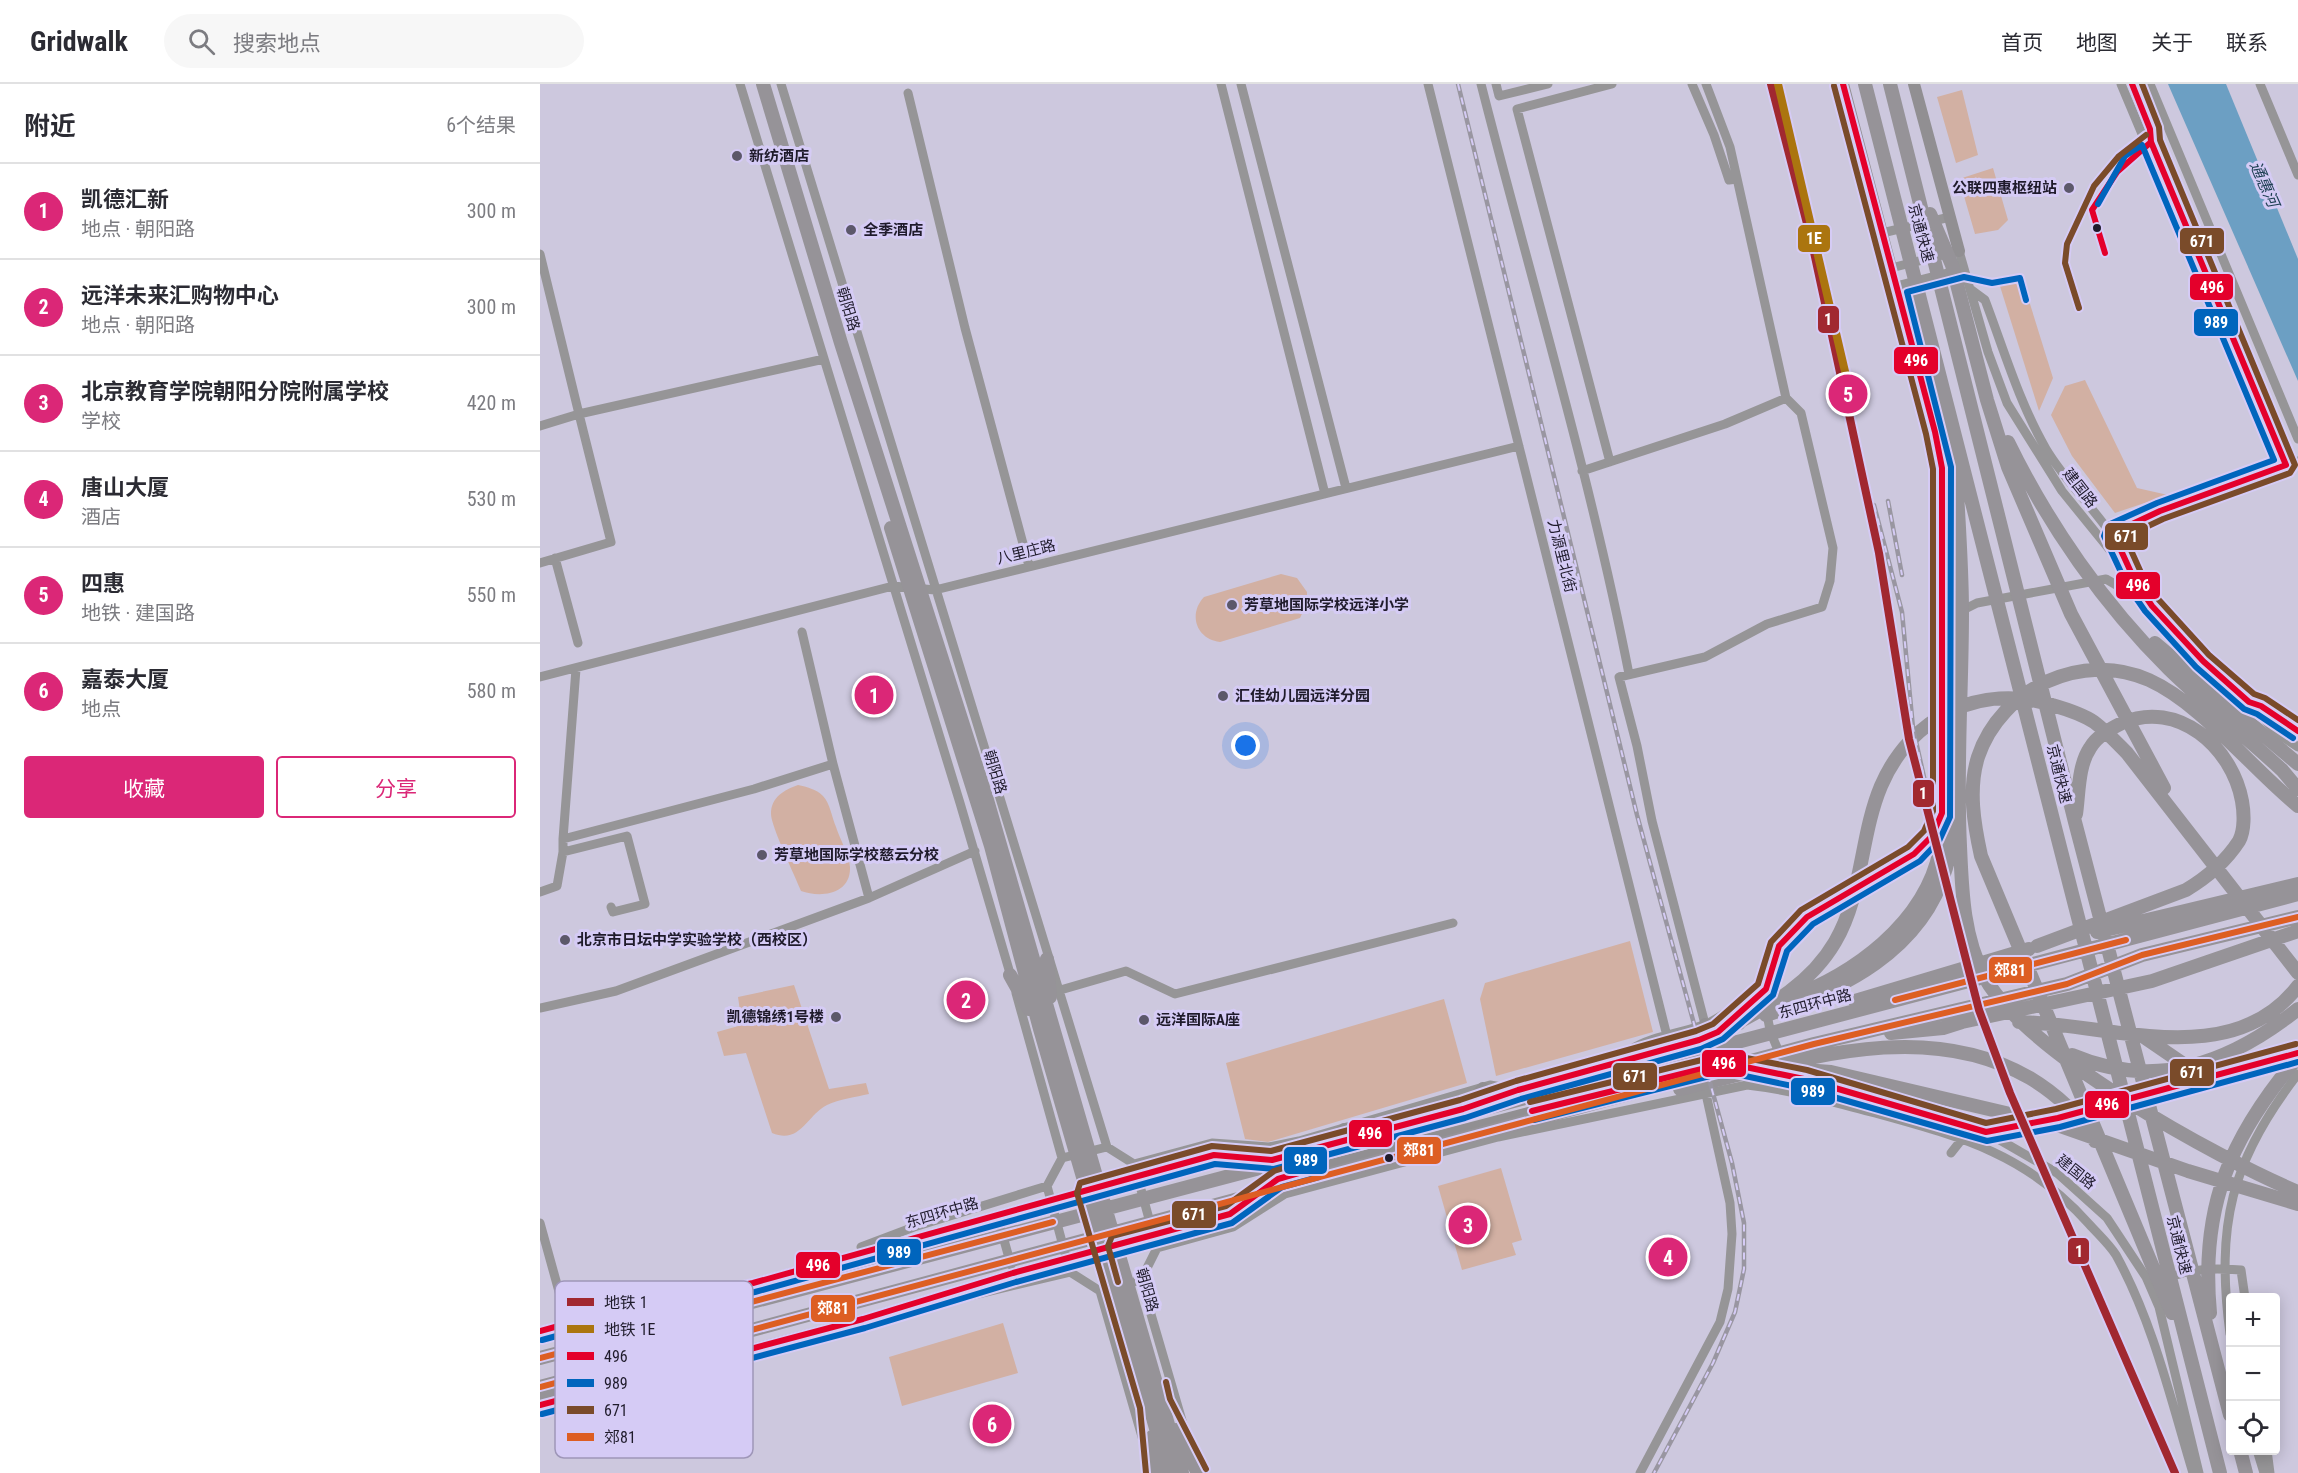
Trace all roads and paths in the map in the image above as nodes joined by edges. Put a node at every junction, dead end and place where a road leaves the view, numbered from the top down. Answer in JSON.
{"nodes":[{"id":1,"x":740,"y":84,"type":"edge"},
{"id":2,"x":754,"y":84,"type":"edge"},
{"id":3,"x":763,"y":84,"type":"edge"},
{"id":4,"x":781,"y":84,"type":"edge"},
{"id":5,"x":1221,"y":84,"type":"edge"},
{"id":6,"x":1241,"y":84,"type":"edge"},
{"id":7,"x":1428,"y":84,"type":"edge"},
{"id":8,"x":1481,"y":84,"type":"edge"},
{"id":9,"x":1496,"y":84,"type":"edge"},
{"id":10,"x":1548,"y":84,"type":"edge"},
{"id":11,"x":1612,"y":84,"type":"edge"},
{"id":12,"x":1692,"y":84,"type":"edge"},
{"id":13,"x":1706,"y":84,"type":"edge"},
{"id":14,"x":1843,"y":84,"type":"edge"},
{"id":15,"x":1865,"y":84,"type":"edge"},
{"id":16,"x":1890,"y":84,"type":"edge"},
{"id":17,"x":1914,"y":84,"type":"edge"},
{"id":18,"x":2121,"y":84,"type":"edge"},
{"id":19,"x":2132,"y":84,"type":"edge"},
{"id":20,"x":2150,"y":84,"type":"edge"},
{"id":21,"x":2260,"y":84,"type":"edge"},
{"id":22,"x":908,"y":93,"type":"dead end"},
{"id":23,"x":2151,"y":142,"type":"junction"},
{"id":24,"x":2298,"y":175,"type":"edge"},
{"id":25,"x":1914,"y":176,"type":"junction"},
{"id":26,"x":1737,"y":179,"type":"junction"},
{"id":27,"x":1950,"y":217,"type":"junction"},
{"id":28,"x":1882,"y":233,"type":"junction"},
{"id":29,"x":1959,"y":251,"type":"junction"},
{"id":30,"x":540,"y":254,"type":"edge"},
{"id":31,"x":1891,"y":268,"type":"junction"},
{"id":32,"x":1964,"y":268,"type":"junction"},
{"id":33,"x":1896,"y":286,"type":"junction"},
{"id":34,"x":1970,"y":289,"type":"junction"},
{"id":35,"x":824,"y":359,"type":"junction"},
{"id":36,"x":1786,"y":398,"type":"junction"},
{"id":37,"x":1987,"y":400,"type":"junction"},
{"id":38,"x":579,"y":414,"type":"junction"},
{"id":39,"x":540,"y":426,"type":"edge"},
{"id":40,"x":1954,"y":426,"type":"junction"},
{"id":41,"x":2298,"y":439,"type":"edge"},
{"id":42,"x":1519,"y":446,"type":"junction"},
{"id":43,"x":2298,"y":461,"type":"edge"},
{"id":44,"x":1610,"y":462,"type":"junction"},
{"id":45,"x":2286,"y":465,"type":"junction"},
{"id":46,"x":1582,"y":471,"type":"junction"},
{"id":47,"x":1346,"y":488,"type":"junction"},
{"id":48,"x":1325,"y":494,"type":"junction"},
{"id":49,"x":2113,"y":533,"type":"junction"},
{"id":50,"x":555,"y":558,"type":"junction"},
{"id":51,"x":540,"y":563,"type":"edge"},
{"id":52,"x":1029,"y":566,"type":"junction"},
{"id":53,"x":2135,"y":581,"type":"junction"},
{"id":54,"x":893,"y":586,"type":"junction"},
{"id":55,"x":915,"y":588,"type":"junction"},
{"id":56,"x":935,"y":590,"type":"junction"},
{"id":57,"x":2152,"y":606,"type":"junction"},
{"id":58,"x":2114,"y":607,"type":"junction"},
{"id":59,"x":802,"y":632,"type":"dead end"},
{"id":60,"x":578,"y":643,"type":"dead end"},
{"id":61,"x":1941,"y":665,"type":"junction"},
{"id":62,"x":576,"y":669,"type":"junction"},
{"id":63,"x":1629,"y":674,"type":"junction"},
{"id":64,"x":540,"y":677,"type":"edge"},
{"id":65,"x":2249,"y":702,"type":"junction"},
{"id":66,"x":2204,"y":727,"type":"junction"},
{"id":67,"x":2298,"y":732,"type":"edge"},
{"id":68,"x":2221,"y":744,"type":"junction"},
{"id":69,"x":2298,"y":747,"type":"edge"},
{"id":70,"x":833,"y":764,"type":"junction"},
{"id":71,"x":2298,"y":764,"type":"edge"},
{"id":72,"x":2298,"y":789,"type":"edge"},
{"id":73,"x":1958,"y":798,"type":"junction"},
{"id":74,"x":2298,"y":806,"type":"edge"},
{"id":75,"x":1942,"y":813,"type":"junction"},
{"id":76,"x":2075,"y":822,"type":"junction"},
{"id":77,"x":2183,"y":823,"type":"junction"},
{"id":78,"x":562,"y":839,"type":"junction"},
{"id":79,"x":975,"y":851,"type":"junction"},
{"id":80,"x":563,"y":852,"type":"junction"},
{"id":81,"x":2298,"y":884,"type":"edge"},
{"id":82,"x":540,"y":892,"type":"edge"},
{"id":83,"x":2298,"y":894,"type":"edge"},
{"id":84,"x":869,"y":898,"type":"junction"},
{"id":85,"x":611,"y":907,"type":"dead end"},
{"id":86,"x":2298,"y":917,"type":"edge"},
{"id":87,"x":1453,"y":923,"type":"dead end"},
{"id":88,"x":2298,"y":931,"type":"edge"},
{"id":89,"x":2037,"y":946,"type":"junction"},
{"id":90,"x":1047,"y":959,"type":"junction"},
{"id":91,"x":2298,"y":973,"type":"edge"},
{"id":92,"x":1010,"y":975,"type":"junction"},
{"id":93,"x":2298,"y":986,"type":"edge"},
{"id":94,"x":1766,"y":989,"type":"junction"},
{"id":95,"x":1057,"y":991,"type":"junction"},
{"id":96,"x":1777,"y":1003,"type":"junction"},
{"id":97,"x":540,"y":1008,"type":"edge"},
{"id":98,"x":2298,"y":1009,"type":"edge"},
{"id":99,"x":1962,"y":1022,"type":"junction"},
{"id":100,"x":1705,"y":1024,"type":"junction"},
{"id":101,"x":1802,"y":1024,"type":"junction"},
{"id":102,"x":1046,"y":1028,"type":"junction"},
{"id":103,"x":1724,"y":1029,"type":"junction"},
{"id":104,"x":1667,"y":1036,"type":"junction"},
{"id":105,"x":1842,"y":1037,"type":"junction"},
{"id":106,"x":2144,"y":1037,"type":"junction"},
{"id":107,"x":2048,"y":1045,"type":"junction"},
{"id":108,"x":2298,"y":1053,"type":"edge"},
{"id":109,"x":2298,"y":1057,"type":"edge"},
{"id":110,"x":1628,"y":1059,"type":"junction"},
{"id":111,"x":1726,"y":1063,"type":"junction"},
{"id":112,"x":1610,"y":1064,"type":"junction"},
{"id":113,"x":1764,"y":1070,"type":"junction"},
{"id":114,"x":2298,"y":1074,"type":"edge"},
{"id":115,"x":2204,"y":1078,"type":"junction"},
{"id":116,"x":1804,"y":1079,"type":"junction"},
{"id":117,"x":1635,"y":1085,"type":"junction"},
{"id":118,"x":1483,"y":1088,"type":"junction"},
{"id":119,"x":1518,"y":1090,"type":"junction"},
{"id":120,"x":1706,"y":1094,"type":"junction"},
{"id":121,"x":1506,"y":1104,"type":"junction"},
{"id":122,"x":1463,"y":1109,"type":"junction"},
{"id":123,"x":1512,"y":1125,"type":"junction"},
{"id":124,"x":1971,"y":1128,"type":"junction"},
{"id":125,"x":1344,"y":1129,"type":"junction"},
{"id":126,"x":1986,"y":1132,"type":"junction"},
{"id":127,"x":1369,"y":1134,"type":"junction"},
{"id":128,"x":1962,"y":1138,"type":"junction"},
{"id":129,"x":1326,"y":1146,"type":"junction"},
{"id":130,"x":1107,"y":1147,"type":"junction"},
{"id":131,"x":1951,"y":1153,"type":"dead end"},
{"id":132,"x":1214,"y":1155,"type":"joint"},
{"id":133,"x":1062,"y":1158,"type":"junction"},
{"id":134,"x":1134,"y":1164,"type":"junction"},
{"id":135,"x":2120,"y":1185,"type":"junction"},
{"id":136,"x":1047,"y":1186,"type":"junction"},
{"id":137,"x":1101,"y":1186,"type":"junction"},
{"id":138,"x":1086,"y":1190,"type":"junction"},
{"id":139,"x":2298,"y":1192,"type":"edge"},
{"id":140,"x":2298,"y":1204,"type":"edge"},
{"id":141,"x":1230,"y":1214,"type":"joint"},
{"id":142,"x":997,"y":1215,"type":"junction"},
{"id":143,"x":540,"y":1224,"type":"edge"},
{"id":144,"x":1117,"y":1244,"type":"junction"},
{"id":145,"x":1103,"y":1248,"type":"junction"},
{"id":146,"x":1157,"y":1248,"type":"junction"},
{"id":147,"x":807,"y":1268,"type":"junction"},
{"id":148,"x":1070,"y":1272,"type":"junction"},
{"id":149,"x":1013,"y":1273,"type":"junction"},
{"id":150,"x":1141,"y":1280,"type":"junction"},
{"id":151,"x":556,"y":1281,"type":"edge"},
{"id":152,"x":753,"y":1283,"type":"edge"},
{"id":153,"x":1100,"y":1291,"type":"junction"},
{"id":154,"x":2244,"y":1293,"type":"edge"},
{"id":155,"x":2138,"y":1299,"type":"junction"},
{"id":156,"x":753,"y":1301,"type":"edge"},
{"id":157,"x":2226,"y":1303,"type":"edge"},
{"id":158,"x":863,"y":1320,"type":"junction"},
{"id":159,"x":555,"y":1327,"type":"edge"},
{"id":160,"x":753,"y":1329,"type":"edge"},
{"id":161,"x":540,"y":1331,"type":"edge"},
{"id":162,"x":555,"y":1345,"type":"edge"},
{"id":163,"x":540,"y":1347,"type":"edge"},
{"id":164,"x":753,"y":1349,"type":"edge"},
{"id":165,"x":2214,"y":1351,"type":"junction"},
{"id":166,"x":555,"y":1354,"type":"edge"},
{"id":167,"x":540,"y":1358,"type":"edge"},
{"id":168,"x":2194,"y":1368,"type":"junction"},
{"id":169,"x":555,"y":1383,"type":"edge"},
{"id":170,"x":540,"y":1387,"type":"edge"},
{"id":171,"x":555,"y":1394,"type":"edge"},
{"id":172,"x":540,"y":1400,"type":"edge"},
{"id":173,"x":555,"y":1400,"type":"edge"},
{"id":174,"x":2227,"y":1401,"type":"edge"},
{"id":175,"x":1155,"y":1403,"type":"junction"},
{"id":176,"x":540,"y":1404,"type":"edge"},
{"id":177,"x":2259,"y":1455,"type":"edge"},
{"id":178,"x":2268,"y":1455,"type":"edge"},
{"id":179,"x":1154,"y":1473,"type":"edge"},
{"id":180,"x":1169,"y":1473,"type":"edge"},
{"id":181,"x":1182,"y":1473,"type":"edge"},
{"id":182,"x":1198,"y":1473,"type":"edge"},
{"id":183,"x":1640,"y":1473,"type":"edge"},
{"id":184,"x":2193,"y":1473,"type":"edge"},
{"id":185,"x":2199,"y":1473,"type":"edge"},
{"id":186,"x":2220,"y":1473,"type":"edge"},
{"id":187,"x":2264,"y":1473,"type":"edge"},
{"id":188,"x":2270,"y":1473,"type":"edge"}],
"edges":[{"from":1,"to":35,"type":"street"},
{"from":2,"to":55,"type":"highway","name":"朝阳路"},
{"from":3,"to":55,"type":"highway","name":"朝阳路"},
{"from":4,"to":56,"type":"street","name":"朝阳路"},
{"from":5,"to":48,"type":"street"},
{"from":6,"to":47,"type":"street"},
{"from":7,"to":42,"type":"street","name":"力源里北街"},
{"from":8,"to":46,"type":"street"},
{"from":9,"to":10,"type":"street"},
{"from":11,"to":44,"type":"street"},
{"from":12,"to":26,"type":"street"},
{"from":13,"to":26,"type":"street"},
{"from":14,"to":28,"type":"main road"},
{"from":15,"to":40,"type":"highway","name":"京通快速"},
{"from":16,"to":25,"type":"highway","name":"京通快速"},
{"from":17,"to":27,"type":"main road"},
{"from":18,"to":23,"type":"street"},
{"from":19,"to":23,"type":"street"},
{"from":20,"to":41,"type":"street"},
{"from":21,"to":24,"type":"street"},
{"from":22,"to":52,"type":"street"},
{"from":23,"to":45,"type":"street"},
{"from":25,"to":37,"type":"highway"},
{"from":25,"to":76,"type":"highway","name":"京通快速"},
{"from":26,"to":36,"type":"street"},
{"from":27,"to":28,"type":"street"},
{"from":27,"to":29,"type":"main road"},
{"from":28,"to":31,"type":"main road"},
{"from":29,"to":31,"type":"street"},
{"from":29,"to":32,"type":"street"},
{"from":30,"to":38,"type":"street"},
{"from":31,"to":33,"type":"street"},
{"from":32,"to":33,"type":"street"},
{"from":32,"to":34,"type":"street"},
{"from":33,"to":61,"type":"street"},
{"from":34,"to":49,"type":"street"},
{"from":34,"to":53,"type":"street","name":"建国路"},
{"from":35,"to":38,"type":"street"},
{"from":35,"to":54,"type":"street"},
{"from":36,"to":44,"type":"street"},
{"from":36,"to":63,"type":"street"},
{"from":37,"to":58,"type":"highway"},
{"from":37,"to":77,"type":"highway"},
{"from":38,"to":39,"type":"street"},
{"from":38,"to":50,"type":"street"},
{"from":40,"to":73,"type":"highway"},
{"from":40,"to":168,"type":"highway","name":"京通快速"},
{"from":42,"to":47,"type":"street","name":"八里庄路"},
{"from":42,"to":104,"type":"street","name":"力源里北街"},
{"from":43,"to":45,"type":"street"},
{"from":44,"to":46,"type":"street"},
{"from":45,"to":49,"type":"street"},
{"from":46,"to":63,"type":"street"},
{"from":47,"to":48,"type":"street","name":"八里庄路"},
{"from":48,"to":52,"type":"street","name":"八里庄路"},
{"from":49,"to":53,"type":"street"},
{"from":50,"to":51,"type":"street"},
{"from":50,"to":60,"type":"street"},
{"from":52,"to":56,"type":"street","name":"八里庄路"},
{"from":53,"to":57,"type":"street","name":"建国路"},
{"from":54,"to":55,"type":"street","name":"八里庄路"},
{"from":54,"to":62,"type":"street","name":"八里庄路"},
{"from":54,"to":79,"type":"street"},
{"from":55,"to":56,"type":"street","name":"八里庄路"},
{"from":55,"to":102,"type":"highway","name":"朝阳路"},
{"from":56,"to":90,"type":"street","name":"朝阳路"},
{"from":57,"to":61,"type":"street"},
{"from":57,"to":65,"type":"street","name":"建国路"},
{"from":58,"to":71,"type":"highway"},
{"from":58,"to":72,"type":"highway"},
{"from":59,"to":70,"type":"street"},
{"from":61,"to":75,"type":"street"},
{"from":62,"to":64,"type":"street","name":"八里庄路"},
{"from":62,"to":78,"type":"street"},
{"from":63,"to":100,"type":"street"},
{"from":65,"to":67,"type":"street"},
{"from":65,"to":69,"type":"street"},
{"from":66,"to":68,"type":"highway"},
{"from":66,"to":76,"type":"highway"},
{"from":66,"to":135,"type":"highway"},
{"from":68,"to":74,"type":"highway"},
{"from":68,"to":89,"type":"highway"},
{"from":70,"to":78,"type":"street"},
{"from":70,"to":84,"type":"street"},
{"from":73,"to":103,"type":"highway"},
{"from":73,"to":107,"type":"highway"},
{"from":75,"to":94,"type":"street","name":"建国路"},
{"from":75,"to":96,"type":"highway"},
{"from":76,"to":165,"type":"highway","name":"京通快速"},
{"from":77,"to":91,"type":"highway"},
{"from":77,"to":96,"type":"highway"},
{"from":78,"to":80,"type":"street"},
{"from":79,"to":84,"type":"street"},
{"from":79,"to":92,"type":"street"},
{"from":80,"to":82,"type":"street"},
{"from":80,"to":85,"type":"street"},
{"from":81,"to":89,"type":"highway"},
{"from":83,"to":101,"type":"highway","name":"东四环中路"},
{"from":84,"to":97,"type":"street"},
{"from":86,"to":105,"type":"highway"},
{"from":87,"to":95,"type":"street"},
{"from":88,"to":99,"type":"highway"},
{"from":89,"to":101,"type":"highway"},
{"from":90,"to":95,"type":"street","name":"朝阳路"},
{"from":90,"to":102,"type":"highway"},
{"from":92,"to":102,"type":"highway"},
{"from":92,"to":133,"type":"street"},
{"from":93,"to":106,"type":"highway"},
{"from":94,"to":100,"type":"street","name":"东四环中路"},
{"from":94,"to":103,"type":"main road","name":"东四环中路"},
{"from":94,"to":116,"type":"street","name":"建国路"},
{"from":95,"to":130,"type":"street","name":"朝阳路"},
{"from":96,"to":103,"type":"highway"},
{"from":98,"to":107,"type":"highway"},
{"from":99,"to":105,"type":"highway"},
{"from":99,"to":106,"type":"highway"},
{"from":100,"to":103,"type":"main road"},
{"from":100,"to":104,"type":"street","name":"东四环中路"},
{"from":101,"to":121,"type":"highway","name":"东四环中路"},
{"from":102,"to":137,"type":"highway","name":"朝阳路"},
{"from":102,"to":138,"type":"highway","name":"朝阳路"},
{"from":103,"to":110,"type":"main road","name":"东四环中路"},
{"from":103,"to":111,"type":"main road"},
{"from":103,"to":121,"type":"highway"},
{"from":104,"to":112,"type":"street","name":"东四环中路"},
{"from":105,"to":123,"type":"highway"},
{"from":106,"to":115,"type":"highway"},
{"from":107,"to":139,"type":"highway"},
{"from":108,"to":115,"type":"street"},
{"from":109,"to":165,"type":"highway"},
{"from":110,"to":112,"type":"main road","name":"东四环中路"},
{"from":110,"to":117,"type":"main road"},
{"from":111,"to":116,"type":"main road"},
{"from":111,"to":117,"type":"main road"},
{"from":112,"to":119,"type":"main road","name":"东四环中路"},
{"from":113,"to":123,"type":"highway"},
{"from":113,"to":135,"type":"highway"},
{"from":113,"to":140,"type":"highway"},
{"from":114,"to":157,"type":"street"},
{"from":115,"to":126,"type":"street"},
{"from":116,"to":124,"type":"street","name":"建国路"},
{"from":117,"to":141,"type":"main road"},
{"from":118,"to":119,"type":"street","name":"东四环中路"},
{"from":118,"to":122,"type":"main road"},
{"from":118,"to":125,"type":"street","name":"东四环中路"},
{"from":119,"to":122,"type":"main road","name":"东四环中路"},
{"from":120,"to":128,"type":"street"},
{"from":120,"to":146,"type":"street"},
{"from":120,"to":183,"type":"street"},
{"from":121,"to":156,"type":"highway","name":"东四环中路"},
{"from":122,"to":127,"type":"main road","name":"东四环中路"},
{"from":123,"to":160,"type":"highway"},
{"from":124,"to":126,"type":"street","name":"建国路"},
{"from":124,"to":128,"type":"street"},
{"from":125,"to":127,"type":"main road"},
{"from":125,"to":129,"type":"main road"},
{"from":125,"to":134,"type":"street","name":"东四环中路"},
{"from":126,"to":185,"type":"street","name":"建国路"},
{"from":127,"to":129,"type":"main road","name":"东四环中路"},
{"from":128,"to":131,"type":"street"},
{"from":128,"to":155,"type":"street"},
{"from":129,"to":132,"type":"main road","name":"东四环中路"},
{"from":130,"to":133,"type":"street"},
{"from":130,"to":134,"type":"street"},
{"from":132,"to":137,"type":"street","name":"东四环中路"},
{"from":133,"to":136,"type":"street"},
{"from":134,"to":146,"type":"street"},
{"from":135,"to":168,"type":"highway"},
{"from":136,"to":147,"type":"street","name":"东四环中路"},
{"from":136,"to":148,"type":"street"},
{"from":137,"to":138,"type":"street","name":"东四环中路"},
{"from":137,"to":144,"type":"highway","name":"朝阳路"},
{"from":138,"to":142,"type":"street","name":"东四环中路"},
{"from":138,"to":145,"type":"highway","name":"朝阳路"},
{"from":141,"to":144,"type":"street"},
{"from":142,"to":147,"type":"street","name":"东四环中路"},
{"from":142,"to":149,"type":"street"},
{"from":143,"to":151,"type":"street"},
{"from":144,"to":145,"type":"street"},
{"from":144,"to":175,"type":"highway","name":"朝阳路"},
{"from":145,"to":149,"type":"street"},
{"from":145,"to":175,"type":"highway","name":"朝阳路"},
{"from":146,"to":150,"type":"street"},
{"from":147,"to":152,"type":"street","name":"东四环中路"},
{"from":148,"to":153,"type":"street"},
{"from":148,"to":158,"type":"street"},
{"from":149,"to":158,"type":"street"},
{"from":150,"to":153,"type":"street"},
{"from":150,"to":182,"type":"street","name":"朝阳路"},
{"from":153,"to":179,"type":"street"},
{"from":154,"to":155,"type":"street"},
{"from":155,"to":184,"type":"street"},
{"from":158,"to":164,"type":"street"},
{"from":159,"to":161,"type":"street","name":"东四环中路"},
{"from":162,"to":163,"type":"highway"},
{"from":165,"to":174,"type":"highway","name":"京通快速"},
{"from":166,"to":167,"type":"highway","name":"东四环中路"},
{"from":168,"to":186,"type":"highway","name":"京通快速"},
{"from":169,"to":170,"type":"highway"},
{"from":171,"to":172,"type":"highway"},
{"from":173,"to":176,"type":"street"},
{"from":175,"to":179,"type":"highway"},
{"from":175,"to":180,"type":"highway","name":"朝阳路"},
{"from":175,"to":181,"type":"highway","name":"朝阳路"},
{"from":175,"to":182,"type":"highway"},
{"from":177,"to":187,"type":"street"},
{"from":178,"to":188,"type":"street"}]}
